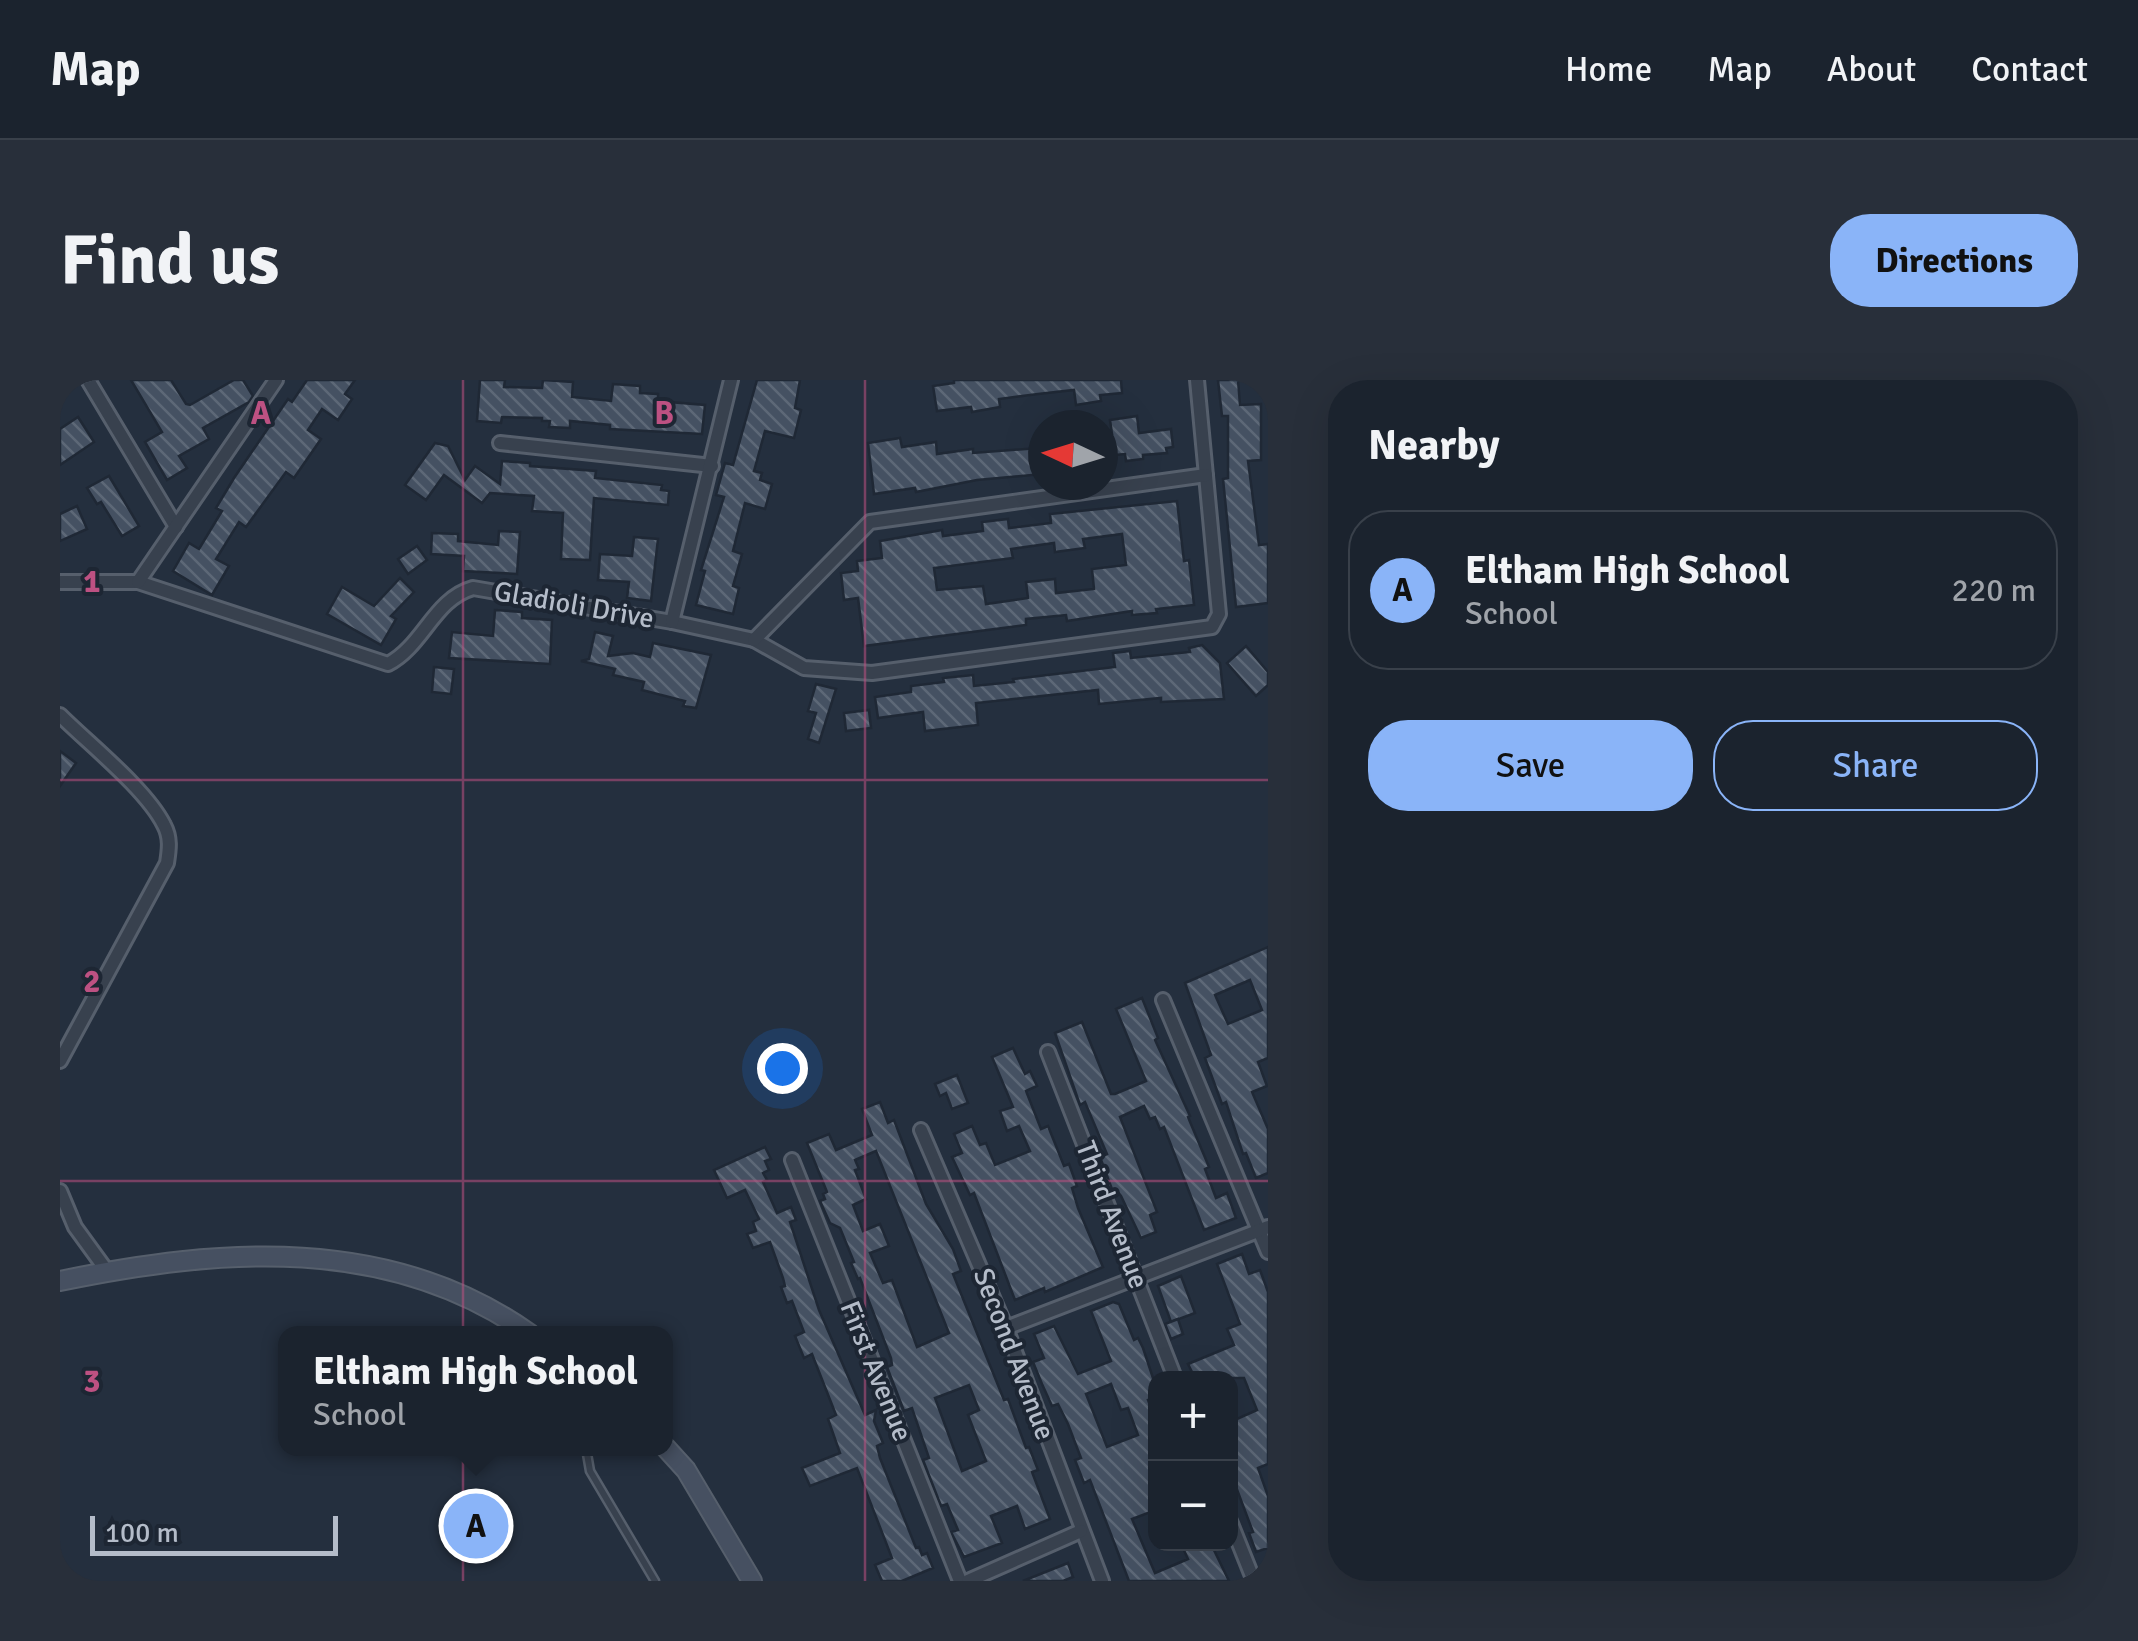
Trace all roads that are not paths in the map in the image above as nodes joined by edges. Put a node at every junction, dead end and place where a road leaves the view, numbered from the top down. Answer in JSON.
{"nodes":[{"id":1,"x":88,"y":380,"type":"edge"},
{"id":2,"x":731,"y":380,"type":"edge"},
{"id":3,"x":1197,"y":380,"type":"edge"},
{"id":4,"x":269,"y":384,"type":"edge"},
{"id":5,"x":500,"y":443,"type":"dead end"},
{"id":6,"x":712,"y":466,"type":"junction"},
{"id":7,"x":1206,"y":474,"type":"junction"},
{"id":8,"x":176,"y":527,"type":"junction"},
{"id":9,"x":60,"y":582,"type":"edge"},
{"id":10,"x":138,"y":582,"type":"junction"},
{"id":11,"x":672,"y":622,"type":"junction"},
{"id":12,"x":754,"y":640,"type":"junction"},
{"id":13,"x":60,"y":715,"type":"edge"},
{"id":14,"x":1163,"y":1000,"type":"dead end"},
{"id":15,"x":1048,"y":1052,"type":"dead end"},
{"id":16,"x":60,"y":1061,"type":"edge"},
{"id":17,"x":921,"y":1130,"type":"dead end"},
{"id":18,"x":792,"y":1160,"type":"dead end"},
{"id":19,"x":60,"y":1191,"type":"edge"},
{"id":20,"x":1264,"y":1229,"type":"edge"},
{"id":21,"x":1268,"y":1252,"type":"edge"},
{"id":22,"x":108,"y":1271,"type":"junction"},
{"id":23,"x":1136,"y":1277,"type":"junction"},
{"id":24,"x":60,"y":1281,"type":"edge"},
{"id":25,"x":519,"y":1326,"type":"edge"},
{"id":26,"x":1006,"y":1328,"type":"junction"},
{"id":27,"x":1172,"y":1371,"type":"edge"},
{"id":28,"x":587,"y":1456,"type":"edge"},
{"id":29,"x":673,"y":1456,"type":"edge"},
{"id":30,"x":1081,"y":1531,"type":"junction"},
{"id":31,"x":1238,"y":1541,"type":"edge"},
{"id":32,"x":655,"y":1581,"type":"edge"},
{"id":33,"x":752,"y":1581,"type":"edge"},
{"id":34,"x":960,"y":1581,"type":"edge"},
{"id":35,"x":968,"y":1581,"type":"edge"},
{"id":36,"x":1102,"y":1581,"type":"edge"},
{"id":37,"x":1254,"y":1581,"type":"edge"}],
"edges":[{"from":1,"to":8,"type":"street"},
{"from":2,"to":6,"type":"street"},
{"from":3,"to":7,"type":"street"},
{"from":4,"to":8,"type":"street"},
{"from":5,"to":6,"type":"street"},
{"from":6,"to":11,"type":"street"},
{"from":7,"to":12,"type":"street"},
{"from":7,"to":12,"type":"street","name":"Gladioli Drive"},
{"from":8,"to":10,"type":"street"},
{"from":9,"to":10,"type":"street"},
{"from":10,"to":11,"type":"street","name":"Gladioli Drive"},
{"from":11,"to":12,"type":"street","name":"Gladioli Drive"},
{"from":13,"to":16,"type":"street"},
{"from":14,"to":20,"type":"street"},
{"from":15,"to":23,"type":"street","name":"Third Avenue"},
{"from":17,"to":26,"type":"street","name":"Second Avenue"},
{"from":18,"to":34,"type":"street","name":"First Avenue"},
{"from":19,"to":22,"type":"street"},
{"from":20,"to":21,"type":"street"},
{"from":20,"to":23,"type":"street"},
{"from":22,"to":24,"type":"street"},
{"from":22,"to":25,"type":"street"},
{"from":23,"to":26,"type":"street"},
{"from":23,"to":27,"type":"street","name":"Third Avenue"},
{"from":26,"to":30,"type":"street","name":"Second Avenue"},
{"from":28,"to":32,"type":"lane"},
{"from":29,"to":33,"type":"street"},
{"from":30,"to":35,"type":"street"},
{"from":30,"to":36,"type":"street","name":"Second Avenue"},
{"from":31,"to":37,"type":"street"}]}
